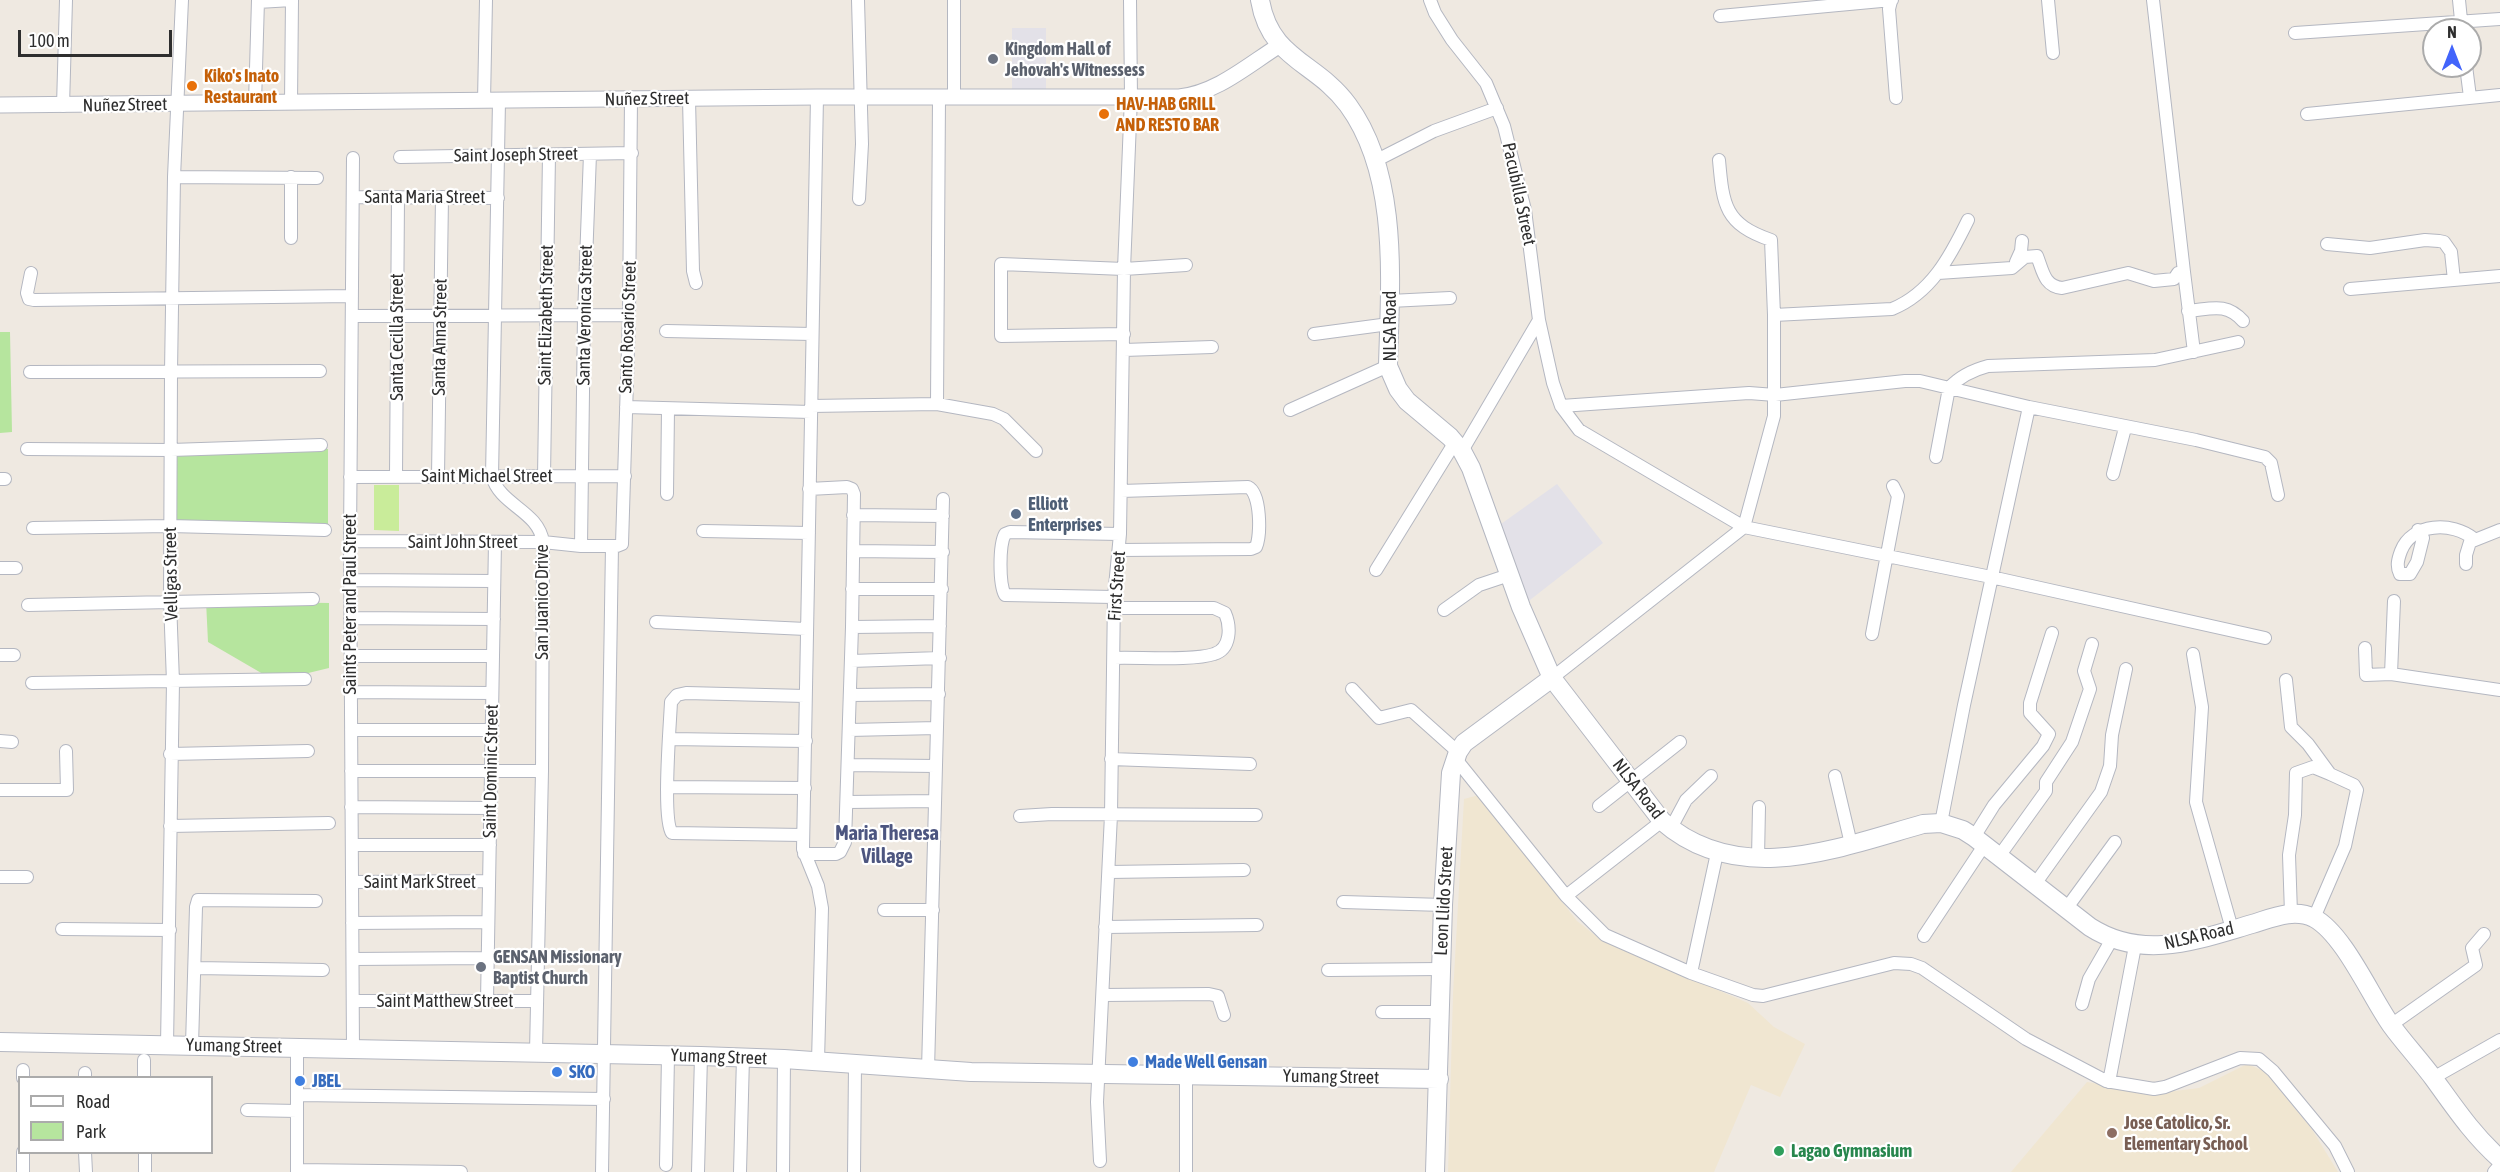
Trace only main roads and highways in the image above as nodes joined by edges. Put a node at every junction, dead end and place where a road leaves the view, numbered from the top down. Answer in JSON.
{"nodes":[{"id":1,"x":1260,"y":0,"type":"edge"},
{"id":2,"x":1552,"y":678,"type":"junction"},
{"id":3,"x":0,"y":1042,"type":"edge"},
{"id":4,"x":1439,"y":1079,"type":"junction"},
{"id":5,"x":2500,"y":1159,"type":"edge"},
{"id":6,"x":1435,"y":1172,"type":"edge"}],
"edges":[{"from":1,"to":2,"type":"main road","name":"NLSA Road"},
{"from":2,"to":4,"type":"main road","name":"Leon Llido Street"},
{"from":2,"to":5,"type":"main road","name":"NLSA Road"},
{"from":3,"to":4,"type":"main road","name":"Yumang Street"},
{"from":4,"to":6,"type":"main road","name":"Leon Llido Street"}]}
